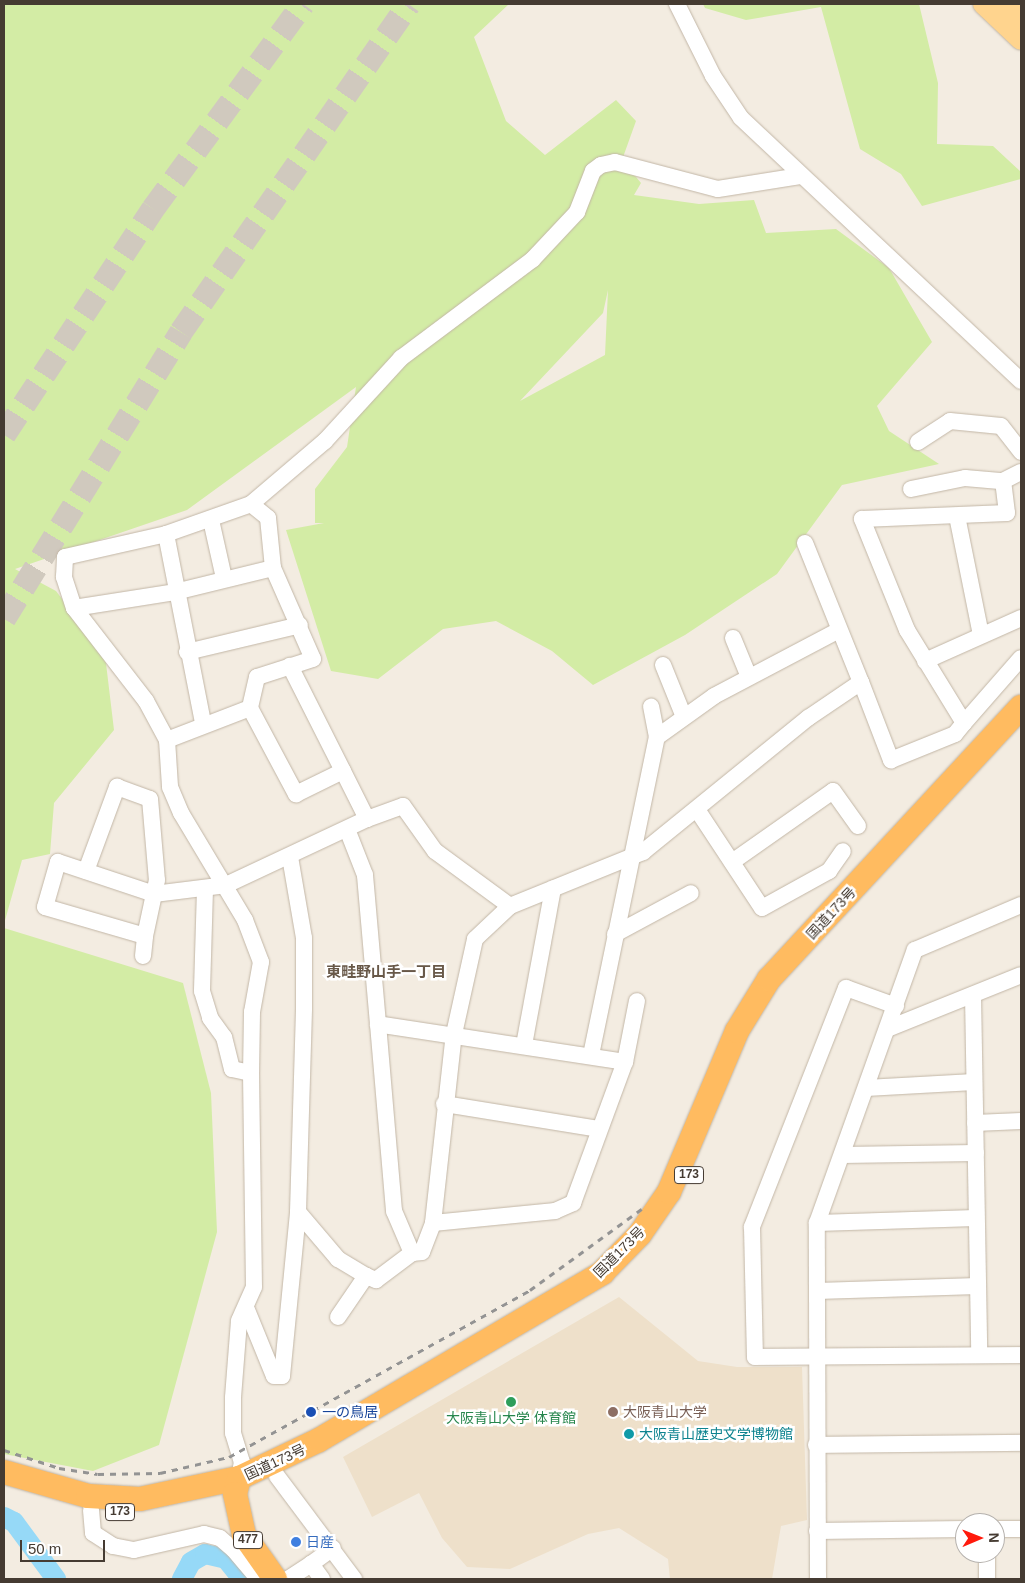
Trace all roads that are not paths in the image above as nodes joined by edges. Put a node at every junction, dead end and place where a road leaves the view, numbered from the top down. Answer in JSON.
{"nodes":[{"id":1,"x":677,"y":4,"type":"edge"},
{"id":2,"x":983,"y":4,"type":"edge"},
{"id":3,"x":1004,"y":4,"type":"edge"},
{"id":4,"x":1021,"y":19,"type":"edge"},
{"id":5,"x":1021,"y":40,"type":"edge"},
{"id":6,"x":800,"y":176,"type":"junction"},
{"id":7,"x":1021,"y":381,"type":"edge"},
{"id":8,"x":918,"y":442,"type":"dead end"},
{"id":9,"x":1021,"y":452,"type":"edge"},
{"id":10,"x":1021,"y":472,"type":"edge"},
{"id":11,"x":1003,"y":481,"type":"junction"},
{"id":12,"x":910,"y":489,"type":"dead end"},
{"id":13,"x":251,"y":504,"type":"junction"},
{"id":14,"x":958,"y":516,"type":"junction"},
{"id":15,"x":211,"y":520,"type":"junction"},
{"id":16,"x":166,"y":534,"type":"junction"},
{"id":17,"x":805,"y":543,"type":"dead end"},
{"id":18,"x":273,"y":568,"type":"junction"},
{"id":19,"x":224,"y":578,"type":"junction"},
{"id":20,"x":175,"y":592,"type":"junction"},
{"id":21,"x":74,"y":608,"type":"junction"},
{"id":22,"x":1021,"y":618,"type":"edge"},
{"id":23,"x":300,"y":625,"type":"junction"},
{"id":24,"x":839,"y":630,"type":"junction"},
{"id":25,"x":981,"y":635,"type":"junction"},
{"id":26,"x":733,"y":638,"type":"dead end"},
{"id":27,"x":187,"y":652,"type":"junction"},
{"id":28,"x":1021,"y":658,"type":"edge"},
{"id":29,"x":925,"y":661,"type":"junction"},
{"id":30,"x":663,"y":665,"type":"dead end"},
{"id":31,"x":290,"y":666,"type":"junction"},
{"id":32,"x":749,"y":677,"type":"junction"},
{"id":33,"x":861,"y":682,"type":"junction"},
{"id":34,"x":651,"y":707,"type":"dead end"},
{"id":35,"x":1021,"y":707,"type":"edge"},
{"id":36,"x":250,"y":708,"type":"junction"},
{"id":37,"x":684,"y":717,"type":"junction"},
{"id":38,"x":202,"y":723,"type":"junction"},
{"id":39,"x":964,"y":724,"type":"junction"},
{"id":40,"x":1021,"y":725,"type":"edge"},
{"id":41,"x":657,"y":736,"type":"junction"},
{"id":42,"x":167,"y":740,"type":"junction"},
{"id":43,"x":343,"y":770,"type":"junction"},
{"id":44,"x":698,"y":811,"type":"junction"},
{"id":45,"x":366,"y":819,"type":"junction"},
{"id":46,"x":858,"y":826,"type":"dead end"},
{"id":47,"x":347,"y":829,"type":"junction"},
{"id":48,"x":843,"y":851,"type":"dead end"},
{"id":49,"x":290,"y":857,"type":"junction"},
{"id":50,"x":630,"y":858,"type":"junction"},
{"id":51,"x":732,"y":862,"type":"junction"},
{"id":52,"x":86,"y":871,"type":"junction"},
{"id":53,"x":226,"y":885,"type":"junction"},
{"id":54,"x":204,"y":889,"type":"junction"},
{"id":55,"x":553,"y":889,"type":"junction"},
{"id":56,"x":691,"y":893,"type":"dead end"},
{"id":57,"x":154,"y":894,"type":"junction"},
{"id":58,"x":1021,"y":905,"type":"edge"},
{"id":59,"x":510,"y":906,"type":"junction"},
{"id":60,"x":615,"y":934,"type":"junction"},
{"id":61,"x":146,"y":936,"type":"junction"},
{"id":62,"x":143,"y":956,"type":"dead end"},
{"id":63,"x":1021,"y":975,"type":"edge"},
{"id":64,"x":973,"y":995,"type":"junction"},
{"id":65,"x":637,"y":1001,"type":"dead end"},
{"id":66,"x":896,"y":1006,"type":"junction"},
{"id":67,"x":378,"y":1024,"type":"junction"},
{"id":68,"x":887,"y":1029,"type":"junction"},
{"id":69,"x":454,"y":1034,"type":"junction"},
{"id":70,"x":524,"y":1045,"type":"junction"},
{"id":71,"x":591,"y":1055,"type":"junction"},
{"id":72,"x":625,"y":1062,"type":"junction"},
{"id":73,"x":251,"y":1073,"type":"junction"},
{"id":74,"x":974,"y":1082,"type":"junction"},
{"id":75,"x":866,"y":1088,"type":"junction"},
{"id":76,"x":444,"y":1104,"type":"junction"},
{"id":77,"x":1021,"y":1122,"type":"edge"},
{"id":78,"x":975,"y":1123,"type":"junction"},
{"id":79,"x":598,"y":1129,"type":"junction"},
{"id":80,"x":976,"y":1153,"type":"junction"},
{"id":81,"x":842,"y":1155,"type":"junction"},
{"id":82,"x":298,"y":1212,"type":"junction"},
{"id":83,"x":976,"y":1218,"type":"junction"},
{"id":84,"x":433,"y":1223,"type":"junction"},
{"id":85,"x":817,"y":1223,"type":"junction"},
{"id":86,"x":412,"y":1254,"type":"junction"},
{"id":87,"x":366,"y":1276,"type":"junction"},
{"id":88,"x":978,"y":1286,"type":"junction"},
{"id":89,"x":817,"y":1291,"type":"junction"},
{"id":90,"x":247,"y":1310,"type":"junction"},
{"id":91,"x":338,"y":1317,"type":"dead end"},
{"id":92,"x":979,"y":1355,"type":"junction"},
{"id":93,"x":1021,"y":1355,"type":"edge"},
{"id":94,"x":815,"y":1357,"type":"junction"},
{"id":95,"x":1021,"y":1443,"type":"edge"},
{"id":96,"x":816,"y":1445,"type":"junction"},
{"id":97,"x":4,"y":1472,"type":"edge"},
{"id":98,"x":277,"y":1476,"type":"junction"},
{"id":99,"x":237,"y":1486,"type":"junction"},
{"id":100,"x":4,"y":1489,"type":"edge"},
{"id":101,"x":91,"y":1510,"type":"junction"},
{"id":102,"x":955,"y":1529,"type":"edge"},
{"id":103,"x":1005,"y":1529,"type":"edge"},
{"id":104,"x":1021,"y":1529,"type":"edge"},
{"id":105,"x":817,"y":1531,"type":"junction"},
{"id":106,"x":333,"y":1548,"type":"junction"},
{"id":107,"x":987,"y":1563,"type":"edge"},
{"id":108,"x":311,"y":1564,"type":"junction"},
{"id":109,"x":258,"y":1579,"type":"edge"},
{"id":110,"x":275,"y":1579,"type":"edge"},
{"id":111,"x":288,"y":1579,"type":"edge"},
{"id":112,"x":322,"y":1579,"type":"edge"},
{"id":113,"x":354,"y":1579,"type":"edge"},
{"id":114,"x":818,"y":1579,"type":"edge"},
{"id":115,"x":987,"y":1579,"type":"edge"}],
"edges":[{"from":1,"to":6,"type":"street"},
{"from":2,"to":5,"type":"main road"},
{"from":3,"to":4,"type":"main road"},
{"from":6,"to":7,"type":"street"},
{"from":6,"to":13,"type":"street"},
{"from":8,"to":9,"type":"street"},
{"from":10,"to":11,"type":"street"},
{"from":11,"to":12,"type":"street"},
{"from":11,"to":14,"type":"street"},
{"from":13,"to":15,"type":"street"},
{"from":13,"to":18,"type":"street"},
{"from":14,"to":25,"type":"street"},
{"from":14,"to":29,"type":"street"},
{"from":15,"to":16,"type":"street"},
{"from":15,"to":19,"type":"street"},
{"from":16,"to":20,"type":"street"},
{"from":16,"to":21,"type":"street"},
{"from":17,"to":24,"type":"street"},
{"from":18,"to":19,"type":"street"},
{"from":18,"to":23,"type":"street"},
{"from":19,"to":20,"type":"street"},
{"from":20,"to":21,"type":"street"},
{"from":20,"to":27,"type":"street"},
{"from":21,"to":42,"type":"street"},
{"from":22,"to":25,"type":"street"},
{"from":23,"to":27,"type":"street"},
{"from":23,"to":31,"type":"street"},
{"from":24,"to":32,"type":"street"},
{"from":24,"to":33,"type":"street"},
{"from":25,"to":29,"type":"street"},
{"from":26,"to":32,"type":"street"},
{"from":27,"to":38,"type":"street"},
{"from":28,"to":39,"type":"street"},
{"from":29,"to":39,"type":"street"},
{"from":30,"to":37,"type":"street"},
{"from":31,"to":36,"type":"street"},
{"from":31,"to":43,"type":"street"},
{"from":32,"to":37,"type":"street"},
{"from":33,"to":39,"type":"street"},
{"from":33,"to":44,"type":"street"},
{"from":34,"to":41,"type":"street"},
{"from":35,"to":99,"type":"highway","name":"国道173号","number":"173"},
{"from":36,"to":38,"type":"street"},
{"from":36,"to":43,"type":"street"},
{"from":37,"to":41,"type":"street"},
{"from":38,"to":42,"type":"street"},
{"from":40,"to":98,"type":"highway","name":"国道173号","number":"173"},
{"from":41,"to":50,"type":"street"},
{"from":42,"to":53,"type":"street"},
{"from":43,"to":45,"type":"street"},
{"from":44,"to":50,"type":"street"},
{"from":44,"to":51,"type":"street"},
{"from":45,"to":47,"type":"street"},
{"from":45,"to":59,"type":"street"},
{"from":46,"to":51,"type":"street"},
{"from":47,"to":49,"type":"street"},
{"from":47,"to":67,"type":"street"},
{"from":48,"to":51,"type":"street"},
{"from":49,"to":53,"type":"street"},
{"from":49,"to":82,"type":"street"},
{"from":50,"to":55,"type":"street"},
{"from":50,"to":60,"type":"street"},
{"from":52,"to":57,"type":"street"},
{"from":52,"to":57,"type":"street"},
{"from":52,"to":61,"type":"street"},
{"from":53,"to":54,"type":"street"},
{"from":53,"to":73,"type":"street"},
{"from":54,"to":57,"type":"street"},
{"from":54,"to":73,"type":"street"},
{"from":55,"to":59,"type":"street"},
{"from":55,"to":70,"type":"street"},
{"from":56,"to":60,"type":"street"},
{"from":57,"to":61,"type":"street"},
{"from":58,"to":66,"type":"street"},
{"from":59,"to":69,"type":"street"},
{"from":60,"to":71,"type":"street"},
{"from":61,"to":62,"type":"street"},
{"from":63,"to":64,"type":"street"},
{"from":64,"to":68,"type":"street"},
{"from":64,"to":74,"type":"street"},
{"from":65,"to":72,"type":"street"},
{"from":66,"to":68,"type":"street"},
{"from":66,"to":94,"type":"street"},
{"from":67,"to":69,"type":"street"},
{"from":67,"to":86,"type":"street"},
{"from":68,"to":75,"type":"street"},
{"from":69,"to":70,"type":"street"},
{"from":69,"to":76,"type":"street"},
{"from":70,"to":71,"type":"street"},
{"from":71,"to":72,"type":"street"},
{"from":72,"to":79,"type":"street"},
{"from":73,"to":90,"type":"street"},
{"from":74,"to":75,"type":"street"},
{"from":74,"to":78,"type":"street"},
{"from":75,"to":81,"type":"street"},
{"from":76,"to":79,"type":"street"},
{"from":76,"to":84,"type":"street"},
{"from":77,"to":78,"type":"street"},
{"from":78,"to":80,"type":"street"},
{"from":79,"to":84,"type":"street"},
{"from":80,"to":81,"type":"street"},
{"from":80,"to":83,"type":"street"},
{"from":81,"to":85,"type":"street"},
{"from":82,"to":87,"type":"street"},
{"from":82,"to":90,"type":"street"},
{"from":83,"to":85,"type":"street"},
{"from":83,"to":88,"type":"street"},
{"from":84,"to":86,"type":"street"},
{"from":85,"to":89,"type":"street"},
{"from":86,"to":87,"type":"street"},
{"from":87,"to":91,"type":"street"},
{"from":88,"to":89,"type":"street"},
{"from":88,"to":92,"type":"street"},
{"from":89,"to":94,"type":"street"},
{"from":90,"to":99,"type":"street"},
{"from":92,"to":93,"type":"street"},
{"from":92,"to":94,"type":"street"},
{"from":94,"to":96,"type":"street"},
{"from":95,"to":96,"type":"street"},
{"from":96,"to":105,"type":"street"},
{"from":97,"to":99,"type":"highway","name":"国道173号","number":"173"},
{"from":98,"to":99,"type":"highway","name":"国道173号","number":"173"},
{"from":98,"to":106,"type":"street"},
{"from":99,"to":101,"type":"highway","name":"国道173号","number":"173"},
{"from":99,"to":110,"type":"highway","number":"477"},
{"from":100,"to":101,"type":"highway","name":"国道173号","number":"173"},
{"from":101,"to":109,"type":"street"},
{"from":102,"to":105,"type":"street"},
{"from":103,"to":104,"type":"street"},
{"from":105,"to":114,"type":"street"},
{"from":106,"to":108,"type":"street"},
{"from":106,"to":113,"type":"street"},
{"from":107,"to":115,"type":"street"},
{"from":108,"to":111,"type":"street"},
{"from":108,"to":112,"type":"street"}]}
